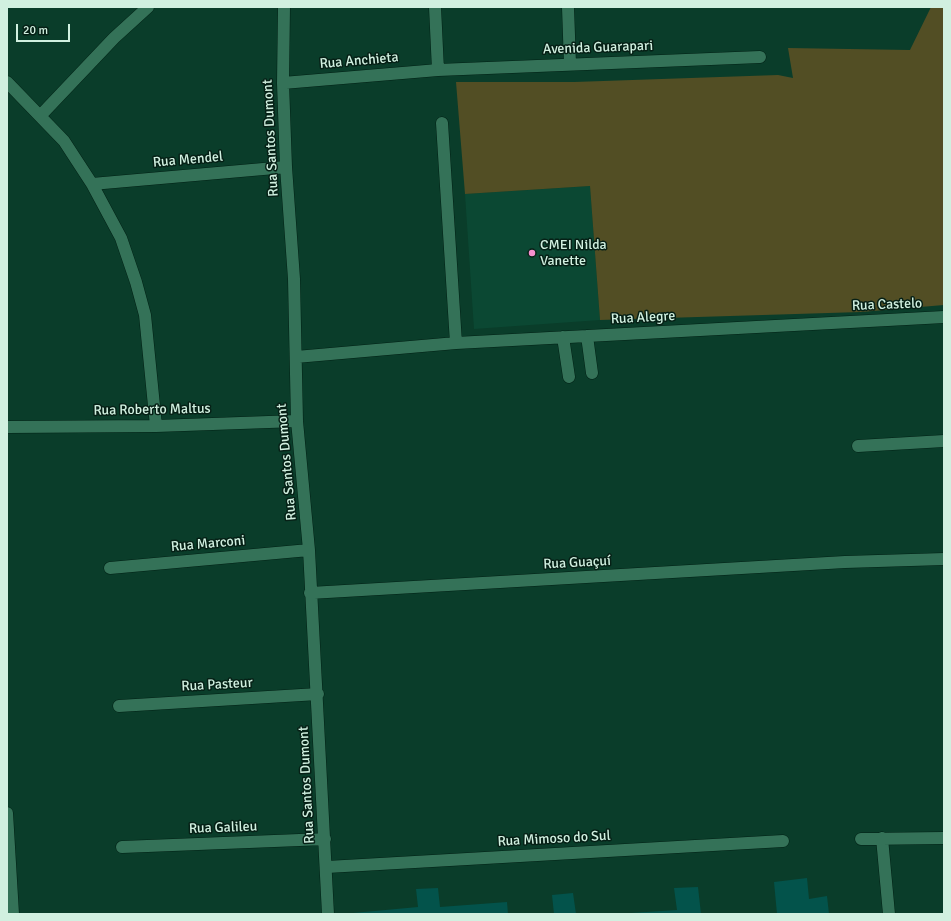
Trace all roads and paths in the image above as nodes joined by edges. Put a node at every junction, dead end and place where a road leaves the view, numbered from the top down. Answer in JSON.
{"nodes":[{"id":1,"x":148,"y":7,"type":"edge"},
{"id":2,"x":284,"y":7,"type":"edge"},
{"id":3,"x":435,"y":7,"type":"edge"},
{"id":4,"x":568,"y":7,"type":"edge"},
{"id":5,"x":760,"y":57,"type":"dead end"},
{"id":6,"x":570,"y":64,"type":"junction"},
{"id":7,"x":438,"y":70,"type":"junction"},
{"id":8,"x":7,"y":82,"type":"edge"},
{"id":9,"x":283,"y":83,"type":"junction"},
{"id":10,"x":41,"y":115,"type":"junction"},
{"id":11,"x":442,"y":123,"type":"dead end"},
{"id":12,"x":286,"y":167,"type":"junction"},
{"id":13,"x":92,"y":184,"type":"junction"},
{"id":14,"x":944,"y":317,"type":"edge"},
{"id":15,"x":831,"y":322,"type":"joint"},
{"id":16,"x":587,"y":336,"type":"junction"},
{"id":17,"x":563,"y":337,"type":"junction"},
{"id":18,"x":456,"y":343,"type":"junction"},
{"id":19,"x":296,"y":357,"type":"junction"},
{"id":20,"x":592,"y":373,"type":"dead end"},
{"id":21,"x":569,"y":377,"type":"dead end"},
{"id":22,"x":297,"y":421,"type":"junction"},
{"id":23,"x":156,"y":426,"type":"junction"},
{"id":24,"x":7,"y":427,"type":"edge"},
{"id":25,"x":944,"y":441,"type":"edge"},
{"id":26,"x":858,"y":446,"type":"dead end"},
{"id":27,"x":309,"y":550,"type":"junction"},
{"id":28,"x":944,"y":559,"type":"edge"},
{"id":29,"x":110,"y":568,"type":"dead end"},
{"id":30,"x":310,"y":594,"type":"junction"},
{"id":31,"x":318,"y":694,"type":"junction"},
{"id":32,"x":119,"y":706,"type":"dead end"},
{"id":33,"x":7,"y":813,"type":"edge"},
{"id":34,"x":7,"y":822,"type":"edge"},
{"id":35,"x":882,"y":838,"type":"junction"},
{"id":36,"x":944,"y":838,"type":"edge"},
{"id":37,"x":325,"y":839,"type":"junction"},
{"id":38,"x":861,"y":839,"type":"dead end"},
{"id":39,"x":783,"y":841,"type":"dead end"},
{"id":40,"x":122,"y":847,"type":"dead end"},
{"id":41,"x":327,"y":867,"type":"junction"},
{"id":42,"x":13,"y":914,"type":"edge"},
{"id":43,"x":328,"y":914,"type":"edge"},
{"id":44,"x":889,"y":914,"type":"edge"}],
"edges":[{"from":1,"to":10,"type":"street"},
{"from":2,"to":9,"type":"street","name":"Rua Santos Dumont"},
{"from":3,"to":7,"type":"street"},
{"from":4,"to":6,"type":"street"},
{"from":5,"to":6,"type":"street","name":"Avenida Guarapari"},
{"from":6,"to":7,"type":"street","name":"Avenida Guarapari"},
{"from":7,"to":9,"type":"street","name":"Rua Anchieta"},
{"from":8,"to":10,"type":"street"},
{"from":9,"to":12,"type":"street","name":"Rua Santos Dumont"},
{"from":10,"to":13,"type":"street"},
{"from":11,"to":18,"type":"street"},
{"from":12,"to":13,"type":"street","name":"Rua Mendel"},
{"from":12,"to":19,"type":"street","name":"Rua Santos Dumont"},
{"from":13,"to":23,"type":"street"},
{"from":14,"to":15,"type":"street","name":"Rua Castelo"},
{"from":15,"to":16,"type":"street","name":"Rua Alegre"},
{"from":16,"to":17,"type":"street","name":"Rua Alegre"},
{"from":16,"to":20,"type":"street"},
{"from":17,"to":18,"type":"street","name":"Rua Alegre"},
{"from":17,"to":21,"type":"street"},
{"from":18,"to":19,"type":"street","name":"Rua Alegre"},
{"from":19,"to":22,"type":"street","name":"Rua Santos Dumont"},
{"from":22,"to":23,"type":"street","name":"Rua Roberto Maltus"},
{"from":22,"to":27,"type":"street","name":"Rua Santos Dumont"},
{"from":23,"to":24,"type":"street","name":"Rua Roberto Maltus"},
{"from":25,"to":26,"type":"street"},
{"from":27,"to":29,"type":"street","name":"Rua Marconi"},
{"from":27,"to":30,"type":"street","name":"Rua Santos Dumont"},
{"from":28,"to":30,"type":"street","name":"Rua Guaçuí"},
{"from":30,"to":31,"type":"street","name":"Rua Santos Dumont"},
{"from":31,"to":32,"type":"street","name":"Rua Pasteur"},
{"from":31,"to":37,"type":"street","name":"Rua Santos Dumont"},
{"from":33,"to":34,"type":"street"},
{"from":34,"to":42,"type":"street"},
{"from":35,"to":36,"type":"street"},
{"from":35,"to":38,"type":"street"},
{"from":35,"to":44,"type":"street"},
{"from":37,"to":40,"type":"street","name":"Rua Galileu"},
{"from":37,"to":41,"type":"street","name":"Rua Santos Dumont"},
{"from":39,"to":41,"type":"street","name":"Rua Mimoso do Sul"},
{"from":41,"to":43,"type":"street","name":"Rua Santos Dumont"}]}
